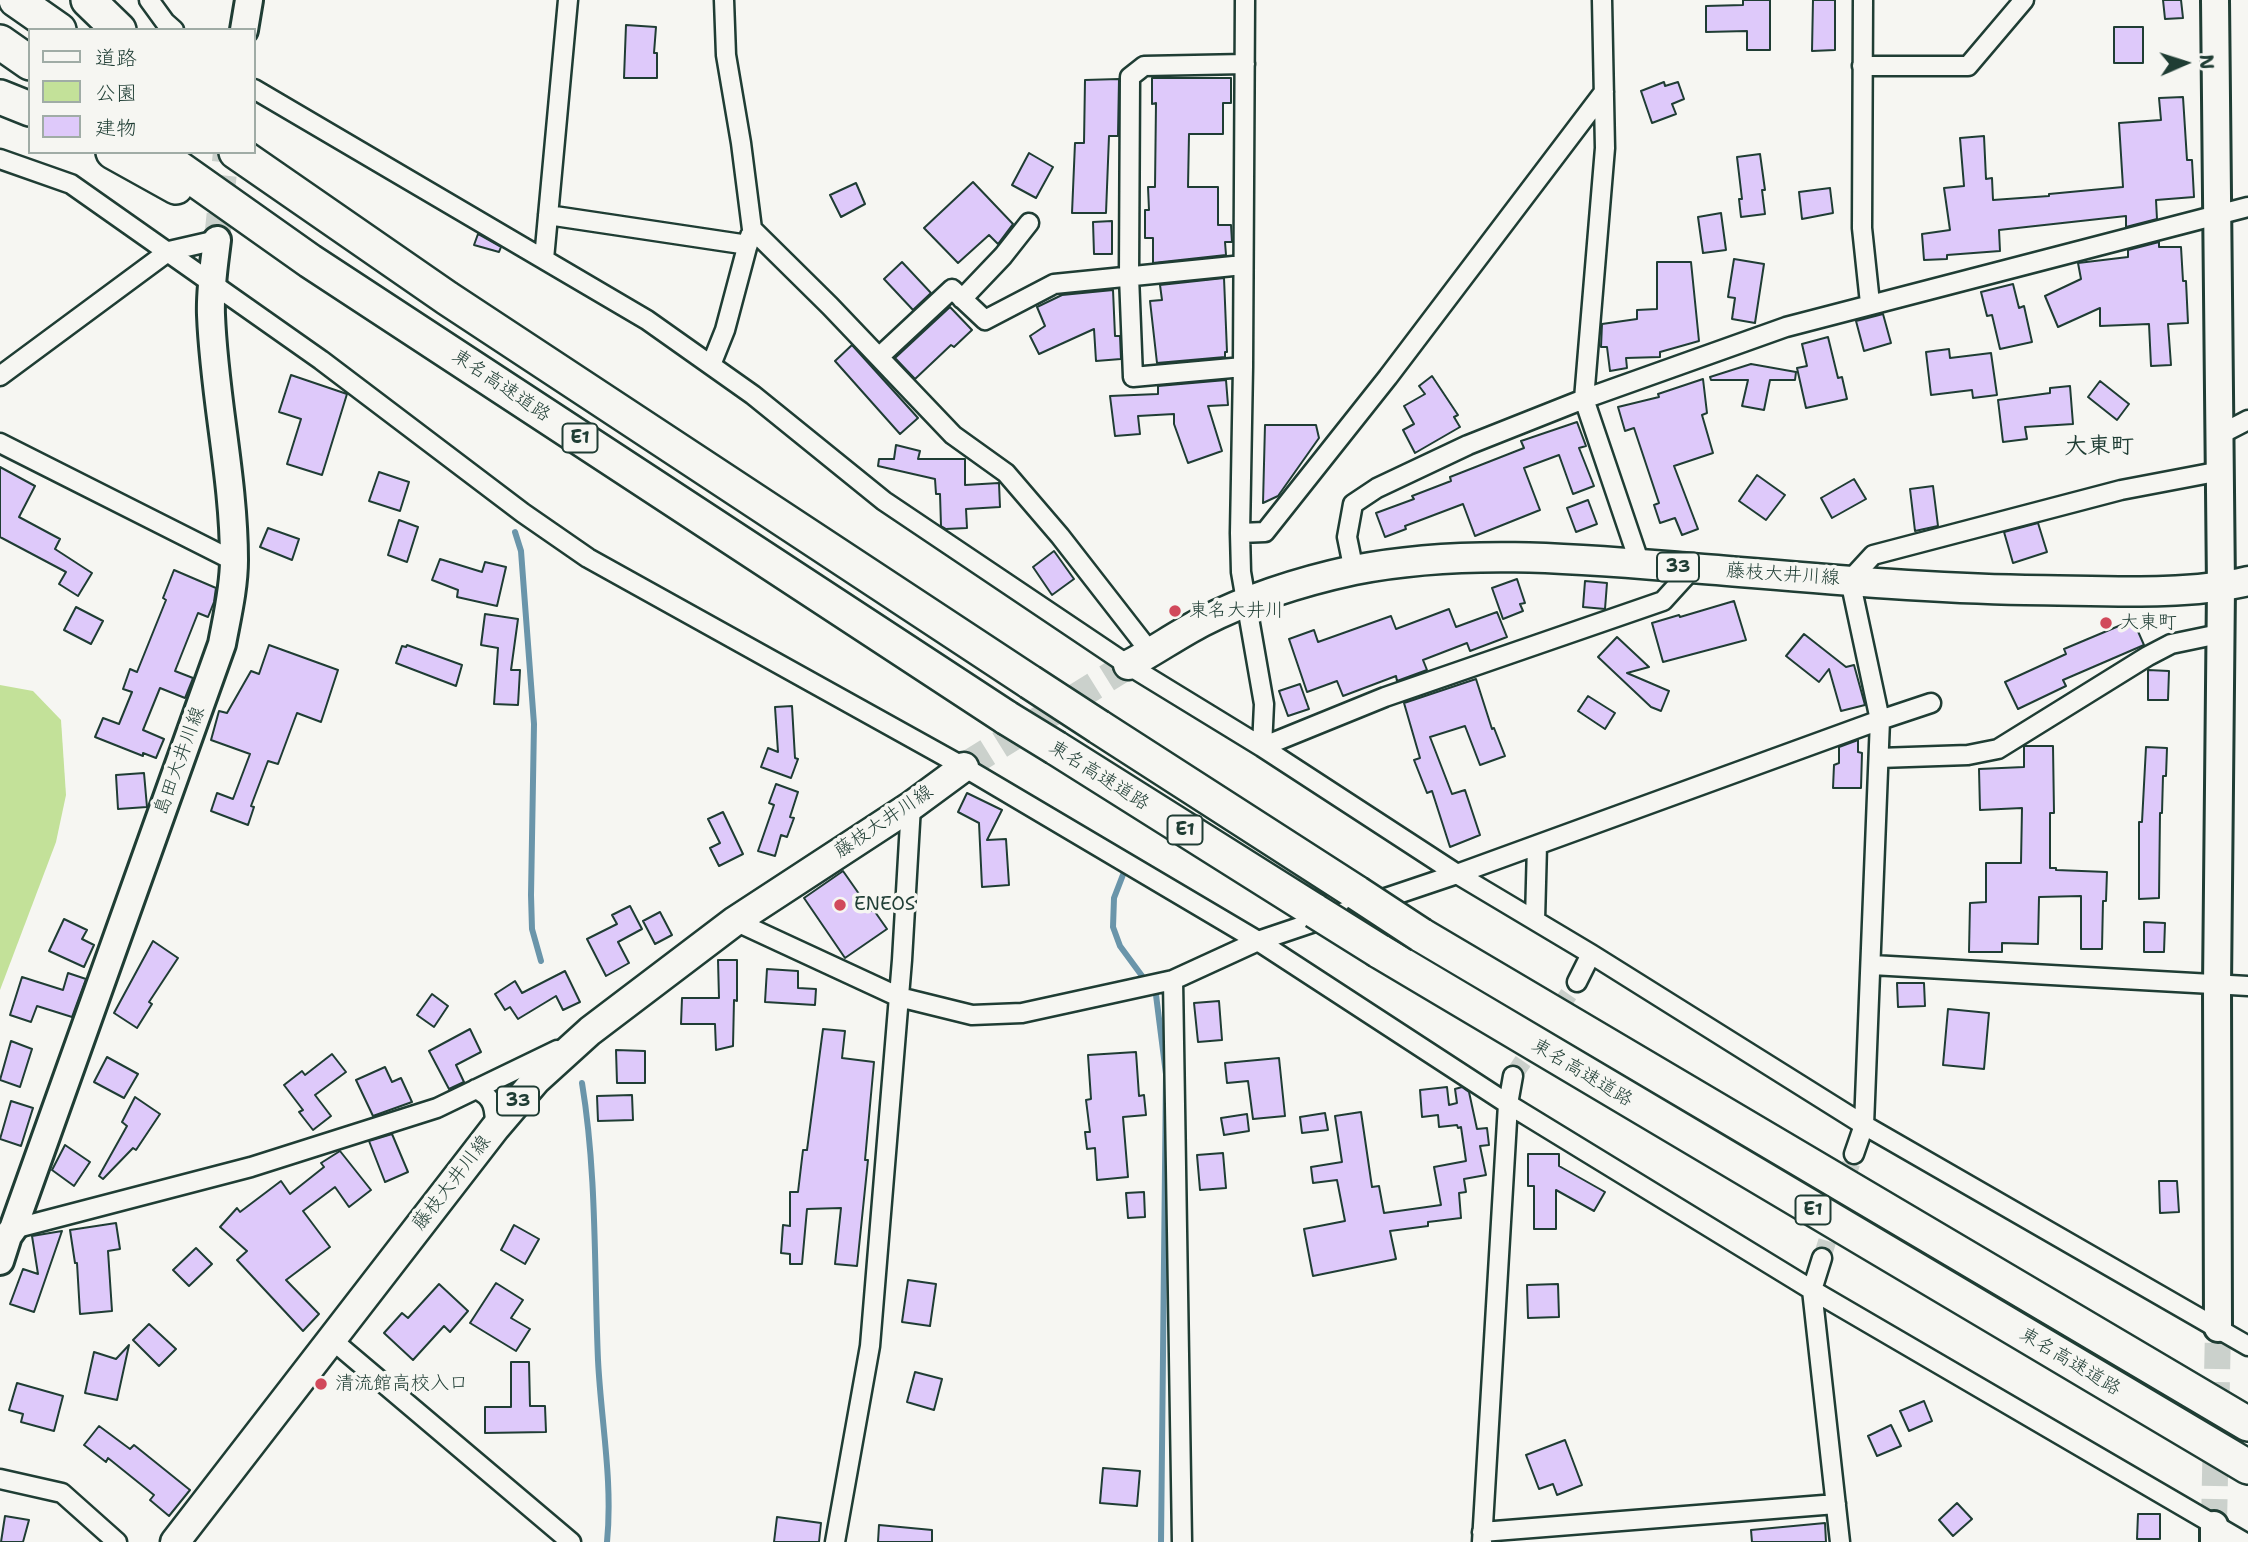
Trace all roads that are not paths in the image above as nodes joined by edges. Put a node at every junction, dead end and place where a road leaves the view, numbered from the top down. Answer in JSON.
{"nodes":[{"id":1,"x":16,"y":0,"type":"edge"},
{"id":2,"x":88,"y":0,"type":"edge"},
{"id":3,"x":149,"y":0,"type":"edge"},
{"id":4,"x":249,"y":0,"type":"edge"},
{"id":5,"x":568,"y":0,"type":"edge"},
{"id":6,"x":724,"y":0,"type":"edge"},
{"id":7,"x":1245,"y":0,"type":"edge"},
{"id":8,"x":1602,"y":0,"type":"edge"},
{"id":9,"x":1863,"y":0,"type":"edge"},
{"id":10,"x":2024,"y":0,"type":"edge"},
{"id":11,"x":2215,"y":0,"type":"edge"},
{"id":12,"x":56,"y":28,"type":"edge"},
{"id":13,"x":117,"y":28,"type":"edge"},
{"id":14,"x":172,"y":28,"type":"edge"},
{"id":15,"x":244,"y":28,"type":"edge"},
{"id":16,"x":0,"y":42,"type":"edge"},
{"id":17,"x":28,"y":62,"type":"edge"},
{"id":18,"x":1245,"y":64,"type":"junction"},
{"id":19,"x":1862,"y":66,"type":"junction"},
{"id":20,"x":256,"y":90,"type":"edge"},
{"id":21,"x":1604,"y":92,"type":"junction"},
{"id":22,"x":0,"y":97,"type":"edge"},
{"id":23,"x":28,"y":109,"type":"edge"},
{"id":24,"x":256,"y":150,"type":"edge"},
{"id":25,"x":117,"y":154,"type":"edge"},
{"id":26,"x":159,"y":154,"type":"edge"},
{"id":27,"x":239,"y":154,"type":"edge"},
{"id":28,"x":0,"y":159,"type":"edge"},
{"id":29,"x":2248,"y":207,"type":"edge"},
{"id":30,"x":548,"y":215,"type":"junction"},
{"id":31,"x":2217,"y":215,"type":"junction"},
{"id":32,"x":1029,"y":223,"type":"dead end"},
{"id":33,"x":750,"y":237,"type":"junction"},
{"id":34,"x":217,"y":240,"type":"joint"},
{"id":35,"x":169,"y":251,"type":"junction"},
{"id":36,"x":544,"y":259,"type":"junction"},
{"id":37,"x":310,"y":261,"type":"junction"},
{"id":38,"x":1243,"y":265,"type":"junction"},
{"id":39,"x":1129,"y":276,"type":"junction"},
{"id":40,"x":212,"y":282,"type":"junction"},
{"id":41,"x":447,"y":298,"type":"junction"},
{"id":42,"x":962,"y":299,"type":"junction"},
{"id":43,"x":1870,"y":303,"type":"junction"},
{"id":44,"x":880,"y":357,"type":"junction"},
{"id":45,"x":711,"y":365,"type":"junction"},
{"id":46,"x":1243,"y":367,"type":"junction"},
{"id":47,"x":0,"y":376,"type":"edge"},
{"id":48,"x":1584,"y":399,"type":"junction"},
{"id":49,"x":2248,"y":420,"type":"edge"},
{"id":50,"x":2219,"y":435,"type":"junction"},
{"id":51,"x":0,"y":443,"type":"edge"},
{"id":52,"x":2221,"y":471,"type":"junction"},
{"id":53,"x":1240,"y":533,"type":"junction"},
{"id":54,"x":234,"y":561,"type":"junction"},
{"id":55,"x":1640,"y":564,"type":"junction"},
{"id":56,"x":1693,"y":568,"type":"junction"},
{"id":57,"x":1354,"y":570,"type":"junction"},
{"id":58,"x":1850,"y":580,"type":"junction"},
{"id":59,"x":2235,"y":584,"type":"edge"},
{"id":60,"x":1247,"y":602,"type":"junction"},
{"id":61,"x":2219,"y":634,"type":"junction"},
{"id":62,"x":1139,"y":659,"type":"junction"},
{"id":63,"x":1931,"y":703,"type":"dead end"},
{"id":64,"x":1880,"y":720,"type":"junction"},
{"id":65,"x":1262,"y":747,"type":"junction"},
{"id":66,"x":1879,"y":758,"type":"junction"},
{"id":67,"x":964,"y":767,"type":"junction"},
{"id":68,"x":911,"y":806,"type":"junction"},
{"id":69,"x":1536,"y":845,"type":"junction"},
{"id":70,"x":1457,"y":874,"type":"junction"},
{"id":71,"x":1535,"y":920,"type":"junction"},
{"id":72,"x":735,"y":921,"type":"junction"},
{"id":73,"x":1258,"y":941,"type":"junction"},
{"id":74,"x":1591,"y":954,"type":"junction"},
{"id":75,"x":1872,"y":965,"type":"junction"},
{"id":76,"x":1173,"y":980,"type":"junction"},
{"id":77,"x":1577,"y":982,"type":"tunnel mouth"},
{"id":78,"x":2217,"y":986,"type":"junction"},
{"id":79,"x":2248,"y":986,"type":"edge"},
{"id":80,"x":899,"y":998,"type":"junction"},
{"id":81,"x":590,"y":1031,"type":"junction"},
{"id":82,"x":1513,"y":1076,"type":"tunnel mouth"},
{"id":83,"x":476,"y":1089,"type":"junction"},
{"id":84,"x":1508,"y":1104,"type":"junction"},
{"id":85,"x":1864,"y":1125,"type":"junction"},
{"id":86,"x":495,"y":1128,"type":"junction"},
{"id":87,"x":1854,"y":1154,"type":"tunnel mouth"},
{"id":88,"x":5,"y":1241,"type":"edge"},
{"id":89,"x":1822,"y":1258,"type":"tunnel mouth"},
{"id":90,"x":1812,"y":1290,"type":"junction"},
{"id":91,"x":2218,"y":1328,"type":"junction"},
{"id":92,"x":331,"y":1339,"type":"junction"},
{"id":93,"x":2248,"y":1346,"type":"edge"},
{"id":94,"x":2248,"y":1424,"type":"edge"},
{"id":95,"x":2248,"y":1467,"type":"edge"},
{"id":96,"x":0,"y":1479,"type":"edge"},
{"id":97,"x":1836,"y":1504,"type":"junction"},
{"id":98,"x":2214,"y":1533,"type":"edge"},
{"id":99,"x":1482,"y":1537,"type":"edge"},
{"id":100,"x":117,"y":1542,"type":"edge"},
{"id":101,"x":175,"y":1542,"type":"edge"},
{"id":102,"x":571,"y":1542,"type":"edge"},
{"id":103,"x":835,"y":1542,"type":"edge"},
{"id":104,"x":1182,"y":1542,"type":"edge"},
{"id":105,"x":1840,"y":1542,"type":"edge"},
{"id":106,"x":2244,"y":1542,"type":"edge"}],
"edges":[{"from":1,"to":12,"type":"highway"},
{"from":2,"to":13,"type":"highway"},
{"from":3,"to":14,"type":"street"},
{"from":4,"to":15,"type":"street"},
{"from":5,"to":30,"type":"street"},
{"from":6,"to":33,"type":"street"},
{"from":7,"to":18,"type":"street"},
{"from":8,"to":21,"type":"street"},
{"from":9,"to":19,"type":"street"},
{"from":10,"to":19,"type":"street"},
{"from":11,"to":31,"type":"street"},
{"from":16,"to":17,"type":"highway"},
{"from":18,"to":38,"type":"street"},
{"from":18,"to":39,"type":"street"},
{"from":19,"to":43,"type":"street"},
{"from":20,"to":36,"type":"street"},
{"from":21,"to":48,"type":"street"},
{"from":21,"to":53,"type":"street"},
{"from":22,"to":23,"type":"highway"},
{"from":24,"to":41,"type":"highway"},
{"from":25,"to":37,"type":"highway"},
{"from":26,"to":37,"type":"highway","name":"東名高速道路","number":"E1"},
{"from":27,"to":41,"type":"highway","name":"東名高速道路","number":"E1"},
{"from":28,"to":35,"type":"street"},
{"from":29,"to":31,"type":"street"},
{"from":30,"to":33,"type":"street"},
{"from":30,"to":36,"type":"street"},
{"from":31,"to":43,"type":"street"},
{"from":31,"to":50,"type":"street"},
{"from":32,"to":42,"type":"street"},
{"from":33,"to":44,"type":"street"},
{"from":33,"to":45,"type":"street"},
{"from":34,"to":35,"type":"street"},
{"from":34,"to":40,"type":"street","name":"島田大井川線"},
{"from":35,"to":40,"type":"street"},
{"from":35,"to":47,"type":"street"},
{"from":36,"to":45,"type":"street"},
{"from":37,"to":95,"type":"highway","name":"東名高速道路","number":"E1","bridge":true},
{"from":38,"to":39,"type":"street"},
{"from":38,"to":46,"type":"street"},
{"from":39,"to":42,"type":"street"},
{"from":39,"to":46,"type":"street"},
{"from":40,"to":54,"type":"street","name":"島田大井川線"},
{"from":40,"to":67,"type":"street"},
{"from":41,"to":94,"type":"highway","name":"東名高速道路","number":"E1","bridge":true},
{"from":42,"to":44,"type":"street"},
{"from":43,"to":48,"type":"street"},
{"from":44,"to":62,"type":"street"},
{"from":45,"to":62,"type":"street"},
{"from":46,"to":53,"type":"street"},
{"from":48,"to":55,"type":"street"},
{"from":48,"to":57,"type":"street"},
{"from":49,"to":50,"type":"street"},
{"from":50,"to":52,"type":"street"},
{"from":51,"to":54,"type":"street"},
{"from":52,"to":58,"type":"street"},
{"from":52,"to":59,"type":"street"},
{"from":53,"to":60,"type":"street"},
{"from":54,"to":88,"type":"street","name":"島田大井川線"},
{"from":55,"to":56,"type":"main road","name":"藤枝大井川線","number":"33"},
{"from":55,"to":57,"type":"main road","name":"藤枝大井川線","number":"33"},
{"from":56,"to":58,"type":"main road","name":"藤枝大井川線","number":"33"},
{"from":56,"to":65,"type":"street"},
{"from":57,"to":60,"type":"main road","name":"藤枝大井川線","number":"33"},
{"from":58,"to":59,"type":"main road","name":"藤枝大井川線","number":"33"},
{"from":58,"to":64,"type":"street"},
{"from":59,"to":61,"type":"street"},
{"from":60,"to":62,"type":"main road","name":"藤枝大井川線","number":"33"},
{"from":60,"to":65,"type":"street"},
{"from":61,"to":66,"type":"street"},
{"from":61,"to":78,"type":"street"},
{"from":62,"to":65,"type":"street"},
{"from":63,"to":64,"type":"street"},
{"from":64,"to":66,"type":"street"},
{"from":64,"to":69,"type":"street"},
{"from":65,"to":70,"type":"street"},
{"from":66,"to":75,"type":"street"},
{"from":67,"to":68,"type":"main road","name":"藤枝大井川線","number":"33"},
{"from":67,"to":73,"type":"street"},
{"from":68,"to":72,"type":"main road","name":"藤枝大井川線","number":"33"},
{"from":68,"to":80,"type":"street"},
{"from":69,"to":70,"type":"street"},
{"from":69,"to":71,"type":"street"},
{"from":70,"to":71,"type":"street"},
{"from":70,"to":73,"type":"street"},
{"from":71,"to":74,"type":"street"},
{"from":72,"to":80,"type":"street"},
{"from":72,"to":81,"type":"main road","name":"藤枝大井川線","number":"33"},
{"from":73,"to":76,"type":"street"},
{"from":73,"to":84,"type":"street"},
{"from":74,"to":77,"type":"street"},
{"from":74,"to":85,"type":"street"},
{"from":75,"to":78,"type":"street"},
{"from":75,"to":85,"type":"street"},
{"from":76,"to":80,"type":"street"},
{"from":76,"to":104,"type":"street"},
{"from":78,"to":79,"type":"street"},
{"from":78,"to":91,"type":"street"},
{"from":80,"to":103,"type":"street"},
{"from":81,"to":83,"type":"street"},
{"from":81,"to":86,"type":"main road","name":"藤枝大井川線","number":"33"},
{"from":82,"to":84,"type":"street"},
{"from":83,"to":86,"type":"street"},
{"from":83,"to":88,"type":"street"},
{"from":84,"to":90,"type":"street"},
{"from":84,"to":99,"type":"street"},
{"from":85,"to":87,"type":"street"},
{"from":85,"to":91,"type":"street"},
{"from":86,"to":92,"type":"main road","name":"藤枝大井川線","number":"33"},
{"from":89,"to":90,"type":"street"},
{"from":90,"to":97,"type":"street"},
{"from":90,"to":98,"type":"street"},
{"from":91,"to":93,"type":"street"},
{"from":92,"to":101,"type":"main road","name":"藤枝大井川線","number":"33"},
{"from":92,"to":102,"type":"street"},
{"from":96,"to":100,"type":"street"},
{"from":97,"to":99,"type":"street"},
{"from":97,"to":105,"type":"street"},
{"from":98,"to":106,"type":"street"}]}
